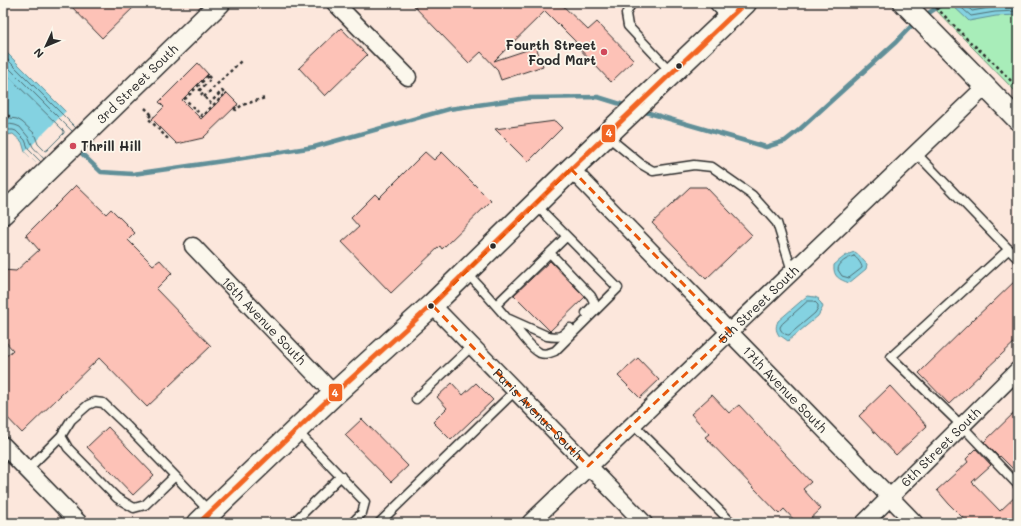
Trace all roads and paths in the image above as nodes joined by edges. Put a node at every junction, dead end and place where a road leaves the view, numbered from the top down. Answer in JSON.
{"nodes":[{"id":1,"x":220,"y":3,"type":"edge"},
{"id":2,"x":335,"y":3,"type":"edge"},
{"id":3,"x":633,"y":3,"type":"edge"},
{"id":4,"x":904,"y":3,"type":"edge"},
{"id":5,"x":932,"y":3,"type":"edge"},
{"id":6,"x":731,"y":7,"type":"edge"},
{"id":7,"x":241,"y":62,"type":"dead end"},
{"id":8,"x":671,"y":72,"type":"junction"},
{"id":9,"x":408,"y":77,"type":"dead end"},
{"id":10,"x":986,"y":86,"type":"junction"},
{"id":11,"x":1018,"y":88,"type":"edge"},
{"id":12,"x":204,"y":97,"type":"junction"},
{"id":13,"x":265,"y":98,"type":"dead end"},
{"id":14,"x":237,"y":105,"type":"dead end"},
{"id":15,"x":145,"y":108,"type":"dead end"},
{"id":16,"x":3,"y":112,"type":"edge"},
{"id":17,"x":1018,"y":120,"type":"edge"},
{"id":18,"x":3,"y":126,"type":"edge"},
{"id":19,"x":612,"y":130,"type":"junction"},
{"id":20,"x":169,"y":136,"type":"dead end"},
{"id":21,"x":916,"y":153,"type":"junction"},
{"id":22,"x":571,"y":169,"type":"junction"},
{"id":23,"x":535,"y":204,"type":"junction"},
{"id":24,"x":3,"y":214,"type":"edge"},
{"id":25,"x":566,"y":237,"type":"junction"},
{"id":26,"x":193,"y":246,"type":"dead end"},
{"id":27,"x":1009,"y":249,"type":"junction"},
{"id":28,"x":550,"y":253,"type":"junction"},
{"id":29,"x":1018,"y":258,"type":"edge"},
{"id":30,"x":792,"y":271,"type":"junction"},
{"id":31,"x":466,"y":272,"type":"junction"},
{"id":32,"x":432,"y":305,"type":"junction"},
{"id":33,"x":496,"y":305,"type":"junction"},
{"id":34,"x":506,"y":318,"type":"junction"},
{"id":35,"x":730,"y":332,"type":"junction"},
{"id":36,"x":472,"y":346,"type":"junction"},
{"id":37,"x":1018,"y":370,"type":"edge"},
{"id":38,"x":516,"y":391,"type":"junction"},
{"id":39,"x":334,"y":394,"type":"junction"},
{"id":40,"x":416,"y":399,"type":"dead end"},
{"id":41,"x":633,"y":424,"type":"junction"},
{"id":42,"x":962,"y":426,"type":"junction"},
{"id":43,"x":297,"y":430,"type":"junction"},
{"id":44,"x":61,"y":436,"type":"junction"},
{"id":45,"x":3,"y":445,"type":"edge"},
{"id":46,"x":588,"y":466,"type":"junction"},
{"id":47,"x":28,"y":470,"type":"junction"},
{"id":48,"x":175,"y":476,"type":"junction"},
{"id":49,"x":341,"y":476,"type":"junction"},
{"id":50,"x":1018,"y":485,"type":"edge"},
{"id":51,"x":890,"y":498,"type":"junction"},
{"id":52,"x":204,"y":518,"type":"edge"},
{"id":53,"x":79,"y":523,"type":"edge"},
{"id":54,"x":293,"y":523,"type":"edge"},
{"id":55,"x":352,"y":523,"type":"edge"},
{"id":56,"x":379,"y":523,"type":"edge"},
{"id":57,"x":530,"y":523,"type":"edge"},
{"id":58,"x":644,"y":523,"type":"edge"},
{"id":59,"x":732,"y":523,"type":"edge"},
{"id":60,"x":864,"y":523,"type":"edge"},
{"id":61,"x":915,"y":523,"type":"edge"}],
"edges":[{"from":1,"to":24,"type":"street","name":"3rd Street South"},
{"from":2,"to":9,"type":"street"},
{"from":3,"to":8,"type":"lane"},
{"from":4,"to":10,"type":"street"},
{"from":5,"to":11,"type":"path"},
{"from":6,"to":8,"type":"main road"},
{"from":7,"to":12,"type":"path"},
{"from":8,"to":19,"type":"main road"},
{"from":10,"to":17,"type":"street"},
{"from":10,"to":21,"type":"street","name":"5th Street South"},
{"from":12,"to":12,"type":"path"},
{"from":13,"to":14,"type":"path"},
{"from":15,"to":20,"type":"path"},
{"from":16,"to":18,"type":"path"},
{"from":19,"to":22,"type":"main road"},
{"from":19,"to":30,"type":"lane"},
{"from":21,"to":27,"type":"lane"},
{"from":21,"to":30,"type":"street","name":"5th Street South"},
{"from":22,"to":23,"type":"main road"},
{"from":22,"to":35,"type":"street","name":"17th Avenue South"},
{"from":23,"to":25,"type":"lane"},
{"from":23,"to":31,"type":"main road"},
{"from":25,"to":28,"type":"lane"},
{"from":25,"to":34,"type":"lane"},
{"from":26,"to":39,"type":"street","name":"16th Avenue South"},
{"from":27,"to":29,"type":"lane"},
{"from":27,"to":42,"type":"lane"},
{"from":28,"to":33,"type":"lane"},
{"from":28,"to":34,"type":"lane"},
{"from":30,"to":35,"type":"street","name":"5th Street South"},
{"from":31,"to":32,"type":"main road"},
{"from":31,"to":33,"type":"lane"},
{"from":32,"to":36,"type":"street","name":"Paris Avenue South"},
{"from":32,"to":39,"type":"main road"},
{"from":33,"to":34,"type":"lane"},
{"from":35,"to":41,"type":"street","name":"5th Street South"},
{"from":35,"to":51,"type":"street","name":"17th Avenue South"},
{"from":36,"to":38,"type":"street","name":"Paris Avenue South"},
{"from":36,"to":40,"type":"lane"},
{"from":37,"to":42,"type":"street","name":"6th Street South"},
{"from":38,"to":46,"type":"street","name":"Paris Avenue South"},
{"from":38,"to":56,"type":"lane"},
{"from":39,"to":43,"type":"main road"},
{"from":41,"to":46,"type":"street","name":"5th Street South"},
{"from":41,"to":59,"type":"lane"},
{"from":42,"to":50,"type":"lane"},
{"from":42,"to":51,"type":"street","name":"6th Street South"},
{"from":43,"to":49,"type":"lane"},
{"from":43,"to":52,"type":"main road"},
{"from":44,"to":47,"type":"lane"},
{"from":44,"to":48,"type":"lane"},
{"from":44,"to":48,"type":"lane"},
{"from":45,"to":47,"type":"street"},
{"from":46,"to":57,"type":"street","name":"5th Street South"},
{"from":46,"to":58,"type":"street","name":"Paris Avenue South"},
{"from":47,"to":53,"type":"street"},
{"from":48,"to":52,"type":"lane"},
{"from":49,"to":54,"type":"lane"},
{"from":49,"to":55,"type":"lane"},
{"from":51,"to":60,"type":"street","name":"6th Street South"},
{"from":51,"to":61,"type":"street","name":"17th Avenue South"}]}
